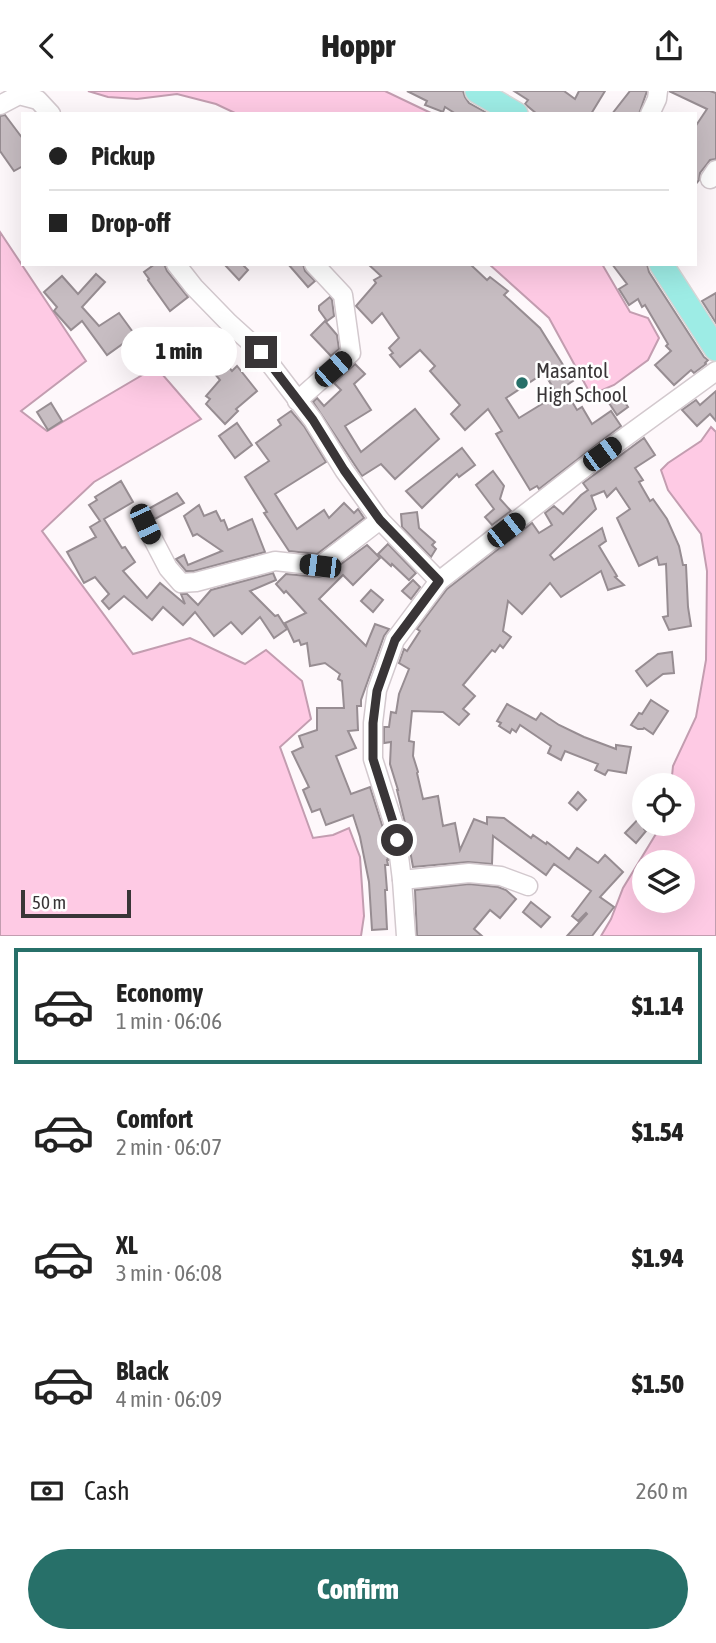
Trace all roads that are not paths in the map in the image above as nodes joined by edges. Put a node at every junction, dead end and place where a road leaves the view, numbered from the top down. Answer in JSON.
{"nodes":[{"id":1,"x":477,"y":91,"type":"edge"},
{"id":2,"x":658,"y":91,"type":"edge"},
{"id":3,"x":6,"y":99,"type":"edge"},
{"id":4,"x":49,"y":112,"type":"edge"},
{"id":5,"x":513,"y":112,"type":"edge"},
{"id":6,"x":651,"y":112,"type":"edge"},
{"id":7,"x":178,"y":266,"type":"edge"},
{"id":8,"x":316,"y":266,"type":"edge"},
{"id":9,"x":662,"y":266,"type":"edge"},
{"id":10,"x":716,"y":349,"type":"edge"},
{"id":11,"x":711,"y":375,"type":"edge"},
{"id":12,"x":297,"y":401,"type":"junction"},
{"id":13,"x":380,"y":520,"type":"junction"},
{"id":14,"x":145,"y":524,"type":"dead end"},
{"id":15,"x":439,"y":581,"type":"junction"},
{"id":16,"x":402,"y":880,"type":"junction"},
{"id":17,"x":528,"y":886,"type":"dead end"},
{"id":18,"x":405,"y":936,"type":"edge"}],
"edges":[{"from":1,"to":5,"type":"main road"},
{"from":2,"to":6,"type":"street"},
{"from":3,"to":4,"type":"street"},
{"from":7,"to":12,"type":"street"},
{"from":8,"to":12,"type":"street"},
{"from":9,"to":10,"type":"main road"},
{"from":11,"to":15,"type":"street"},
{"from":12,"to":13,"type":"street"},
{"from":13,"to":14,"type":"street"},
{"from":13,"to":15,"type":"street"},
{"from":15,"to":16,"type":"street"},
{"from":16,"to":17,"type":"street"},
{"from":16,"to":18,"type":"street"}]}
